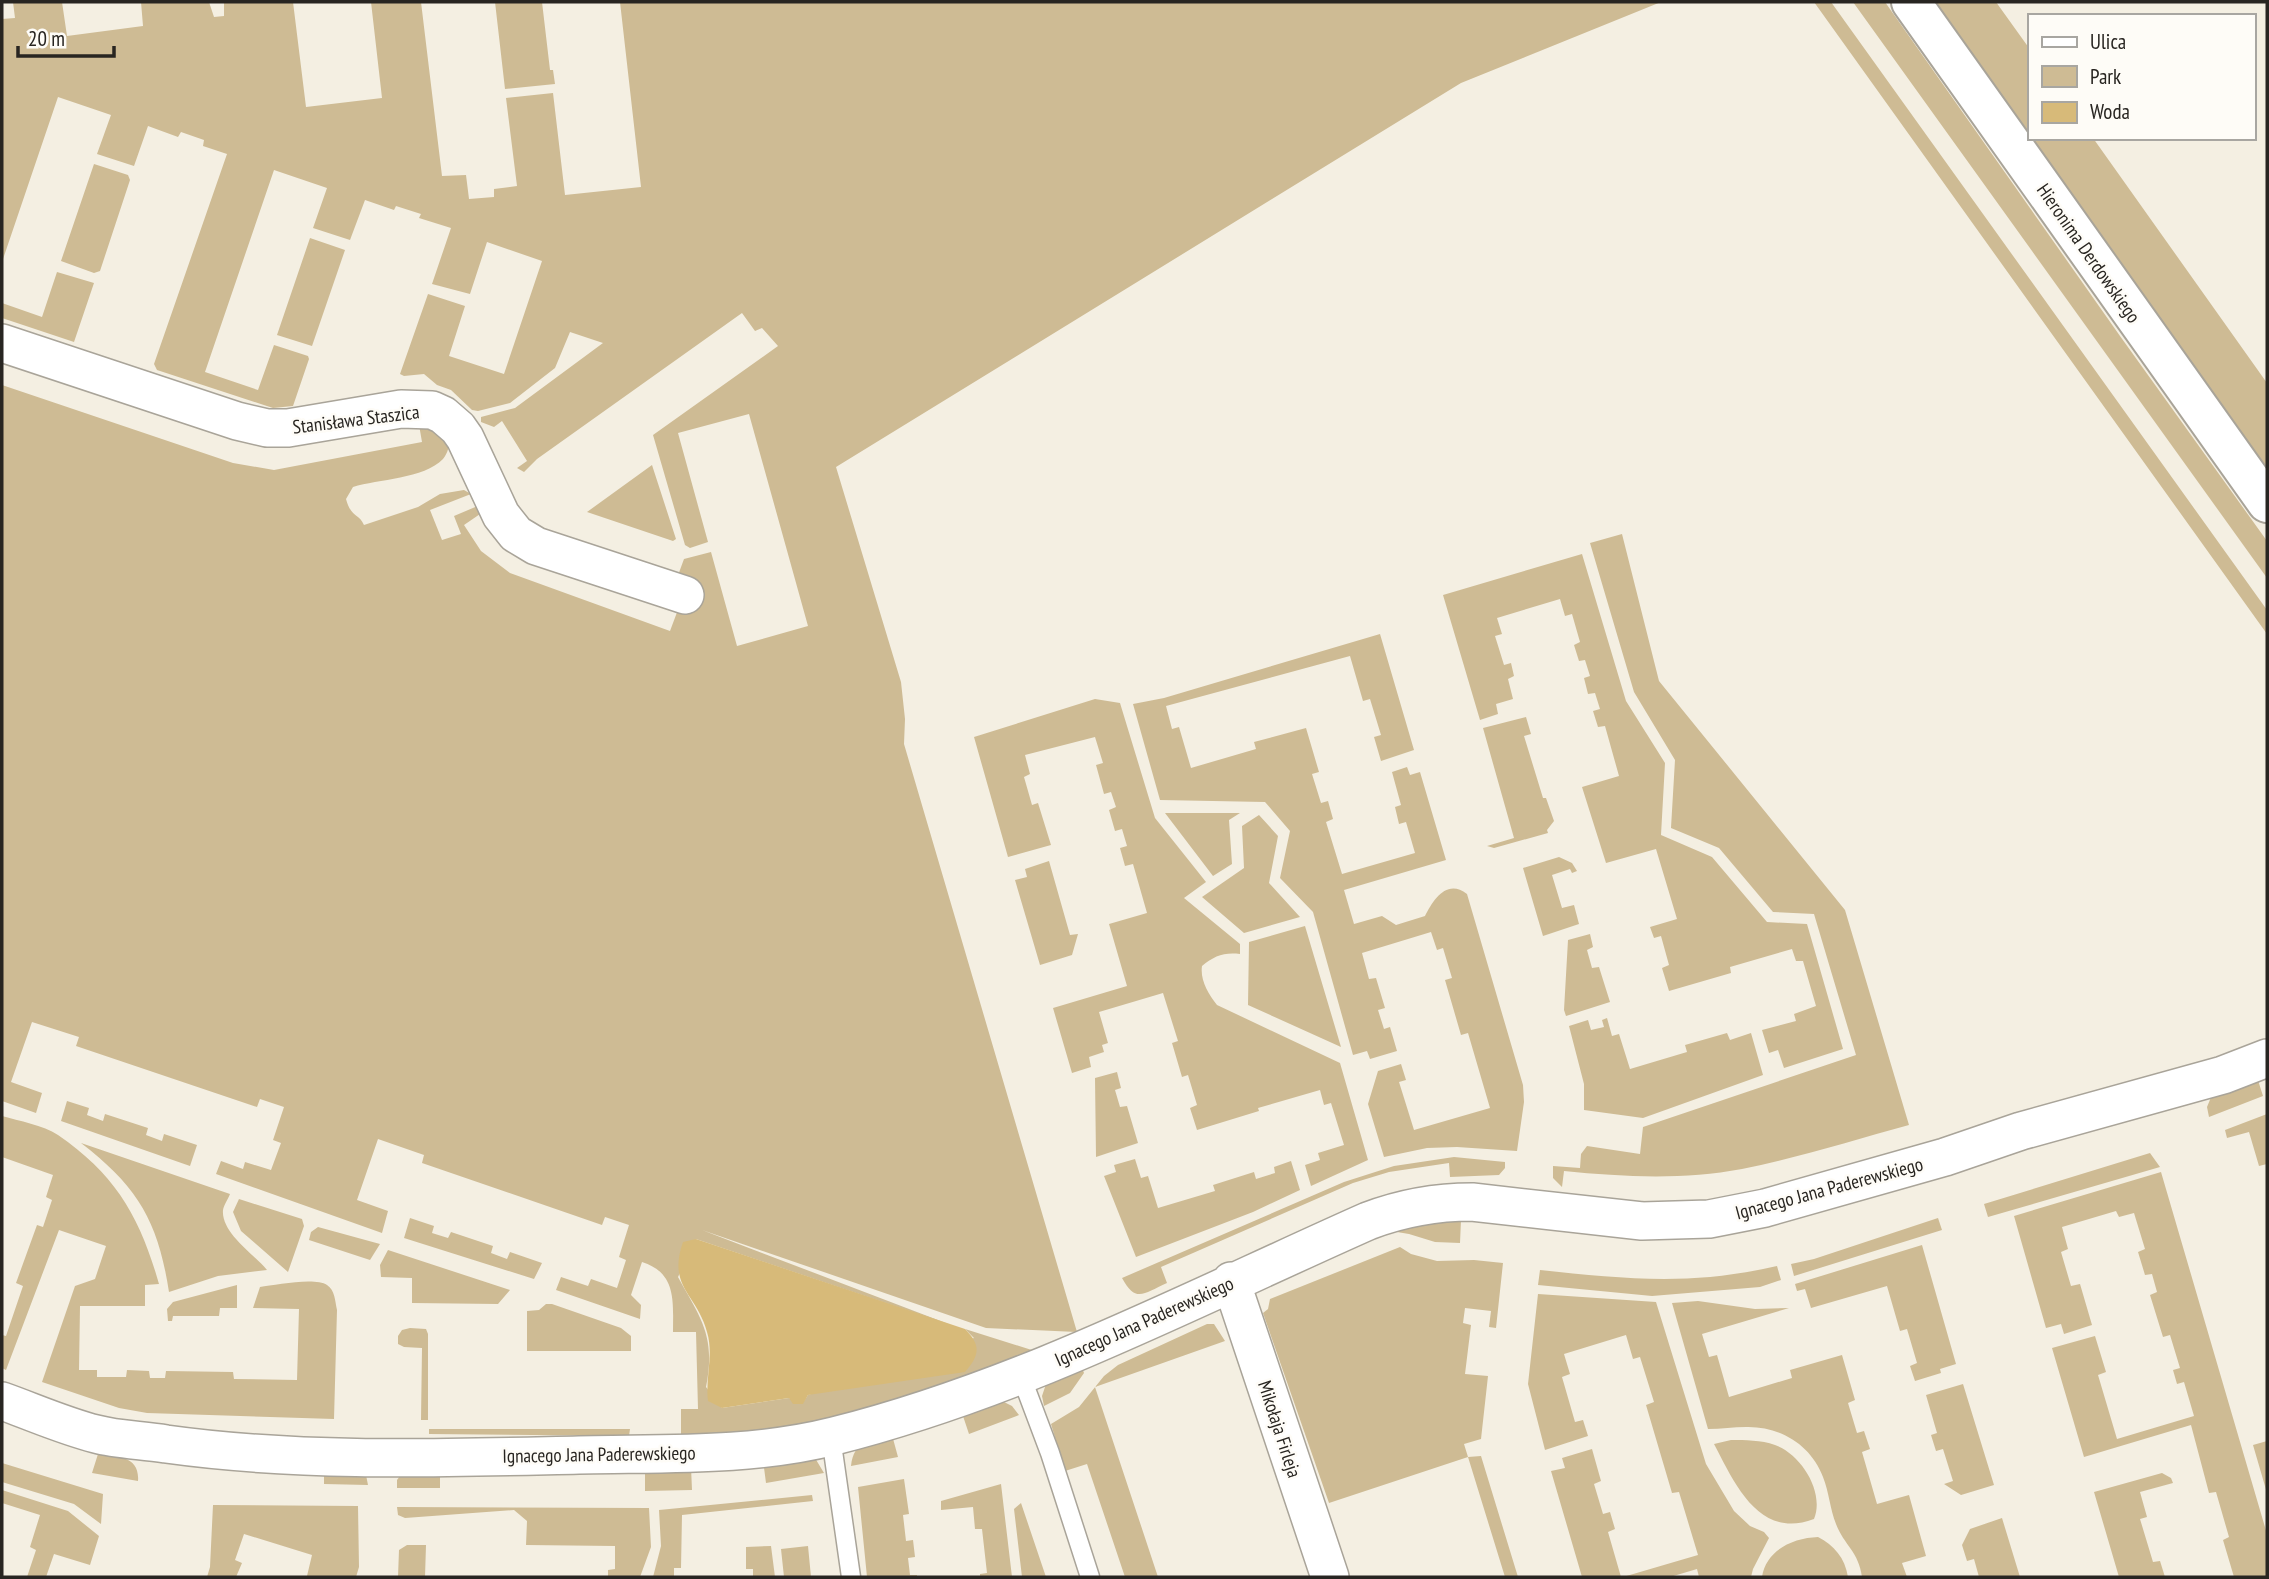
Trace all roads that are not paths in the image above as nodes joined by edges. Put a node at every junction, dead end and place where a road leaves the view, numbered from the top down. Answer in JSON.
{"nodes":[{"id":1,"x":1910,"y":2,"type":"edge"},
{"id":2,"x":2,"y":343,"type":"edge"},
{"id":3,"x":2267,"y":503,"type":"edge"},
{"id":4,"x":685,"y":595,"type":"dead end"},
{"id":5,"x":2267,"y":1058,"type":"edge"},
{"id":6,"x":1231,"y":1281,"type":"junction"},
{"id":7,"x":1021,"y":1376,"type":"junction"},
{"id":8,"x":2,"y":1401,"type":"edge"},
{"id":9,"x":831,"y":1437,"type":"junction"},
{"id":10,"x":851,"y":1577,"type":"edge"},
{"id":11,"x":1090,"y":1577,"type":"edge"},
{"id":12,"x":1330,"y":1577,"type":"edge"}],
"edges":[{"from":1,"to":3,"type":"main road","name":"Hieronima Derdowskiego"},
{"from":2,"to":4,"type":"street","name":"Stanisława Staszica"},
{"from":5,"to":6,"type":"street","name":"Ignacego Jana Paderewskiego"},
{"from":6,"to":7,"type":"street","name":"Ignacego Jana Paderewskiego"},
{"from":6,"to":12,"type":"street","name":"Mikołaja Firleja"},
{"from":7,"to":9,"type":"street","name":"Ignacego Jana Paderewskiego"},
{"from":7,"to":11,"type":"lane"},
{"from":8,"to":9,"type":"street","name":"Ignacego Jana Paderewskiego"},
{"from":9,"to":10,"type":"lane"}]}
